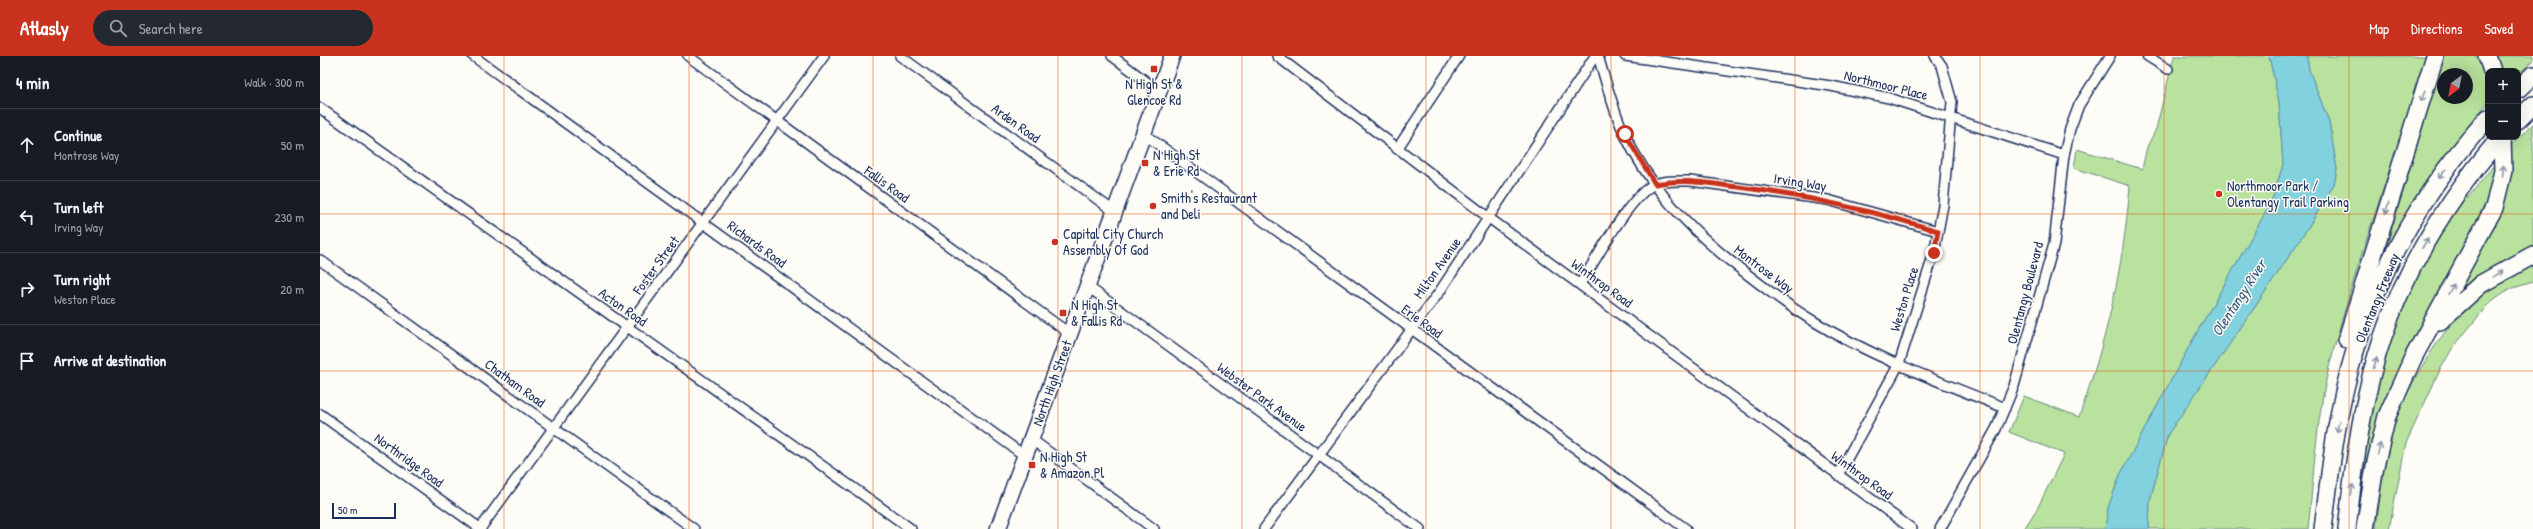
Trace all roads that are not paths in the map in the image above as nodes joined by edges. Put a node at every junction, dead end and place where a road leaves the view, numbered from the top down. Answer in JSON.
{"nodes":[{"id":1,"x":473,"y":56,"type":"edge"},
{"id":2,"x":688,"y":56,"type":"edge"},
{"id":3,"x":824,"y":56,"type":"edge"},
{"id":4,"x":900,"y":56,"type":"edge"},
{"id":5,"x":1112,"y":56,"type":"edge"},
{"id":6,"x":1172,"y":56,"type":"edge"},
{"id":7,"x":1277,"y":56,"type":"edge"},
{"id":8,"x":1459,"y":56,"type":"edge"},
{"id":9,"x":1597,"y":56,"type":"edge"},
{"id":10,"x":1625,"y":56,"type":"edge"},
{"id":11,"x":1935,"y":56,"type":"edge"},
{"id":12,"x":2110,"y":56,"type":"edge"},
{"id":13,"x":2147,"y":56,"type":"edge"},
{"id":14,"x":2435,"y":56,"type":"edge"},
{"id":15,"x":2486,"y":56,"type":"edge"},
{"id":16,"x":2491,"y":68,"type":"edge"},
{"id":17,"x":2168,"y":69,"type":"dead end"},
{"id":18,"x":2533,"y":75,"type":"edge"},
{"id":19,"x":2521,"y":86,"type":"edge"},
{"id":20,"x":1159,"y":91,"type":"junction"},
{"id":21,"x":2533,"y":105,"type":"edge"},
{"id":22,"x":320,"y":108,"type":"edge"},
{"id":23,"x":1952,"y":117,"type":"junction"},
{"id":24,"x":2521,"y":117,"type":"edge"},
{"id":25,"x":777,"y":121,"type":"junction"},
{"id":26,"x":2485,"y":121,"type":"edge"},
{"id":27,"x":1144,"y":134,"type":"junction"},
{"id":28,"x":2499,"y":140,"type":"edge"},
{"id":29,"x":2502,"y":140,"type":"edge"},
{"id":30,"x":1397,"y":149,"type":"junction"},
{"id":31,"x":2064,"y":155,"type":"junction"},
{"id":32,"x":1655,"y":184,"type":"junction"},
{"id":33,"x":1115,"y":212,"type":"junction"},
{"id":34,"x":1489,"y":218,"type":"junction"},
{"id":35,"x":704,"y":223,"type":"junction"},
{"id":36,"x":1938,"y":231,"type":"junction"},
{"id":37,"x":2533,"y":255,"type":"edge"},
{"id":38,"x":320,"y":260,"type":"edge"},
{"id":39,"x":1580,"y":284,"type":"junction"},
{"id":40,"x":1087,"y":286,"type":"junction"},
{"id":41,"x":627,"y":327,"type":"junction"},
{"id":42,"x":1410,"y":330,"type":"junction"},
{"id":43,"x":1070,"y":334,"type":"junction"},
{"id":44,"x":2426,"y":336,"type":"junction"},
{"id":45,"x":1899,"y":364,"type":"junction"},
{"id":46,"x":2345,"y":388,"type":"junction"},
{"id":47,"x":2005,"y":408,"type":"junction"},
{"id":48,"x":320,"y":414,"type":"edge"},
{"id":49,"x":554,"y":428,"type":"junction"},
{"id":50,"x":1031,"y":439,"type":"junction"},
{"id":51,"x":1025,"y":456,"type":"junction"},
{"id":52,"x":1318,"y":456,"type":"junction"},
{"id":53,"x":1838,"y":474,"type":"junction"},
{"id":54,"x":481,"y":529,"type":"edge"},
{"id":55,"x":694,"y":529,"type":"edge"},
{"id":56,"x":911,"y":529,"type":"edge"},
{"id":57,"x":998,"y":529,"type":"edge"},
{"id":58,"x":1154,"y":529,"type":"edge"},
{"id":59,"x":1264,"y":529,"type":"edge"},
{"id":60,"x":1420,"y":529,"type":"edge"},
{"id":61,"x":1686,"y":529,"type":"edge"},
{"id":62,"x":1912,"y":529,"type":"edge"},
{"id":63,"x":1940,"y":529,"type":"edge"},
{"id":64,"x":2323,"y":529,"type":"edge"},
{"id":65,"x":2347,"y":529,"type":"edge"},
{"id":66,"x":2366,"y":529,"type":"edge"}],
"edges":[{"from":1,"to":35,"type":"street","name":"Richards Road"},
{"from":2,"to":25,"type":"street","name":"Fallis Road"},
{"from":3,"to":25,"type":"street","name":"Foster Street"},
{"from":4,"to":33,"type":"street","name":"Arden Road"},
{"from":5,"to":20,"type":"street"},
{"from":6,"to":20,"type":"main road","name":"North High Street"},
{"from":7,"to":30,"type":"street","name":"Winthrop Road"},
{"from":8,"to":30,"type":"street"},
{"from":9,"to":32,"type":"street","name":"Montrose Way"},
{"from":9,"to":34,"type":"street","name":"Milton Avenue"},
{"from":10,"to":23,"type":"street","name":"Northmoor Place"},
{"from":11,"to":23,"type":"street","name":"Weston Place"},
{"from":12,"to":31,"type":"street","name":"Olentangy Boulevard"},
{"from":13,"to":17,"type":"street"},
{"from":14,"to":46,"type":"highway","one_way":true},
{"from":15,"to":16,"type":"highway"},
{"from":18,"to":19,"type":"highway"},
{"from":20,"to":27,"type":"main road","name":"North High Street"},
{"from":21,"to":24,"type":"highway"},
{"from":22,"to":41,"type":"street","name":"Acton Road"},
{"from":23,"to":31,"type":"street","name":"Northmoor Place"},
{"from":23,"to":36,"type":"street","name":"Weston Place"},
{"from":25,"to":35,"type":"street","name":"Foster Street"},
{"from":25,"to":43,"type":"street","name":"Fallis Road"},
{"from":26,"to":46,"type":"highway","name":"Olentangy Freeway","one_way":true},
{"from":27,"to":33,"type":"main road","name":"North High Street"},
{"from":27,"to":42,"type":"street","name":"Erie Road"},
{"from":65,"to":28,"type":"highway","name":"Olentangy Freeway","one_way":true},
{"from":44,"to":29,"type":"highway","one_way":true},
{"from":30,"to":34,"type":"street","name":"Winthrop Road"},
{"from":31,"to":47,"type":"street","name":"Olentangy Boulevard"},
{"from":32,"to":36,"type":"street","name":"Irving Way"},
{"from":32,"to":39,"type":"street"},
{"from":32,"to":45,"type":"street","name":"Montrose Way"},
{"from":33,"to":40,"type":"main road","name":"North High Street"},
{"from":34,"to":39,"type":"street","name":"Winthrop Road"},
{"from":34,"to":42,"type":"street","name":"Milton Avenue"},
{"from":35,"to":41,"type":"street","name":"Foster Street"},
{"from":35,"to":51,"type":"street","name":"Richards Road"},
{"from":36,"to":45,"type":"street","name":"Weston Place"},
{"from":44,"to":37,"type":"highway","one_way":true},
{"from":38,"to":49,"type":"street","name":"Chatham Road"},
{"from":39,"to":53,"type":"street","name":"Winthrop Road"},
{"from":40,"to":43,"type":"main road","name":"North High Street"},
{"from":40,"to":52,"type":"street","name":"Webster Park Avenue"},
{"from":41,"to":49,"type":"street","name":"Foster Street"},
{"from":41,"to":56,"type":"street","name":"Acton Road"},
{"from":42,"to":52,"type":"street","name":"Milton Avenue"},
{"from":42,"to":61,"type":"street","name":"Erie Road"},
{"from":43,"to":50,"type":"main road","name":"North High Street"},
{"from":66,"to":44,"type":"highway","one_way":true},
{"from":45,"to":47,"type":"street","name":"Montrose Way"},
{"from":45,"to":53,"type":"street","name":"Weston Place"},
{"from":46,"to":64,"type":"highway","name":"Olentangy Freeway","one_way":true},
{"from":47,"to":63,"type":"street","name":"Olentangy Boulevard"},
{"from":48,"to":54,"type":"street","name":"Northridge Road"},
{"from":49,"to":54,"type":"street","name":"Foster Street"},
{"from":49,"to":55,"type":"street","name":"Chatham Road"},
{"from":50,"to":51,"type":"main road","name":"North High Street"},
{"from":50,"to":58,"type":"street"},
{"from":51,"to":57,"type":"main road","name":"North High Street"},
{"from":52,"to":59,"type":"street","name":"Milton Avenue"},
{"from":52,"to":60,"type":"street","name":"Webster Park Avenue"},
{"from":53,"to":62,"type":"street","name":"Winthrop Road"}]}
